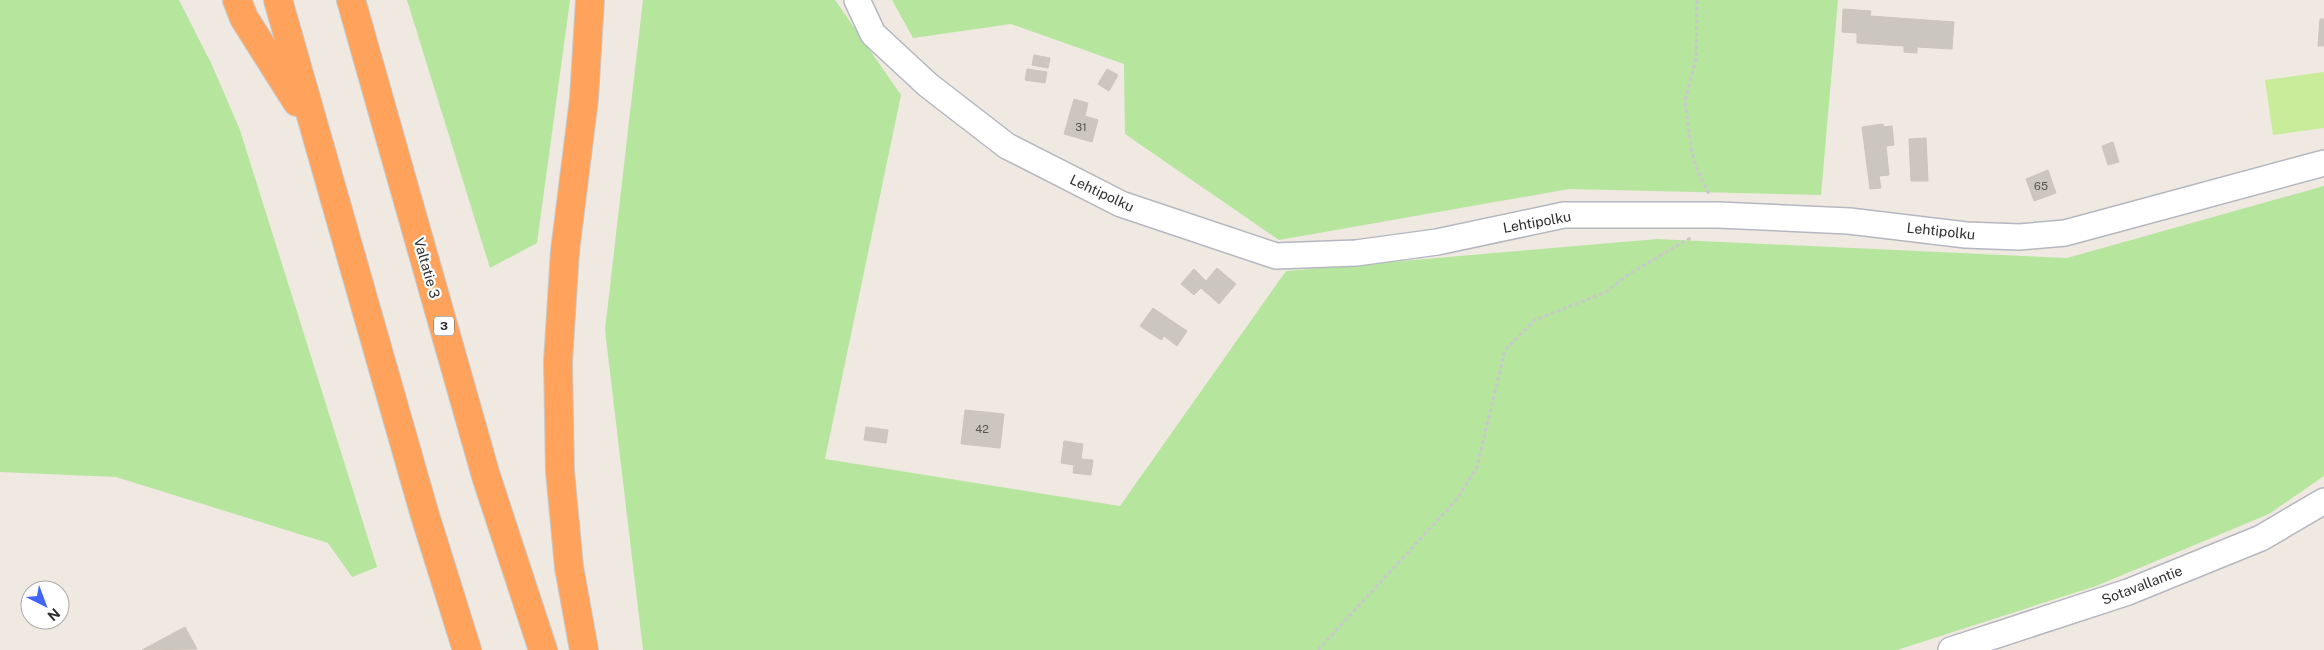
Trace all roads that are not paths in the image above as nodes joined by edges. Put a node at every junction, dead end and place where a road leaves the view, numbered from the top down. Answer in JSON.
{"nodes":[{"id":1,"x":237,"y":0,"type":"edge"},
{"id":2,"x":278,"y":0,"type":"edge"},
{"id":3,"x":351,"y":0,"type":"edge"},
{"id":4,"x":590,"y":0,"type":"edge"},
{"id":5,"x":857,"y":0,"type":"edge"},
{"id":6,"x":312,"y":126,"type":"junction"},
{"id":7,"x":2324,"y":163,"type":"edge"},
{"id":8,"x":2324,"y":501,"type":"edge"},
{"id":9,"x":1995,"y":643,"type":"edge"},
{"id":10,"x":468,"y":650,"type":"edge"},
{"id":11,"x":543,"y":650,"type":"edge"},
{"id":12,"x":584,"y":650,"type":"edge"},
{"id":13,"x":1951,"y":650,"type":"edge"}],
"edges":[{"from":1,"to":6,"type":"highway"},
{"from":2,"to":6,"type":"highway"},
{"from":3,"to":11,"type":"highway","name":"Valtatie 3","number":"3"},
{"from":4,"to":12,"type":"highway"},
{"from":5,"to":7,"type":"street","name":"Lehtipolku"},
{"from":6,"to":10,"type":"highway"},
{"from":8,"to":9,"type":"street","name":"Sotavallantie"},
{"from":9,"to":13,"type":"street","name":"Sotavallantie"}]}
